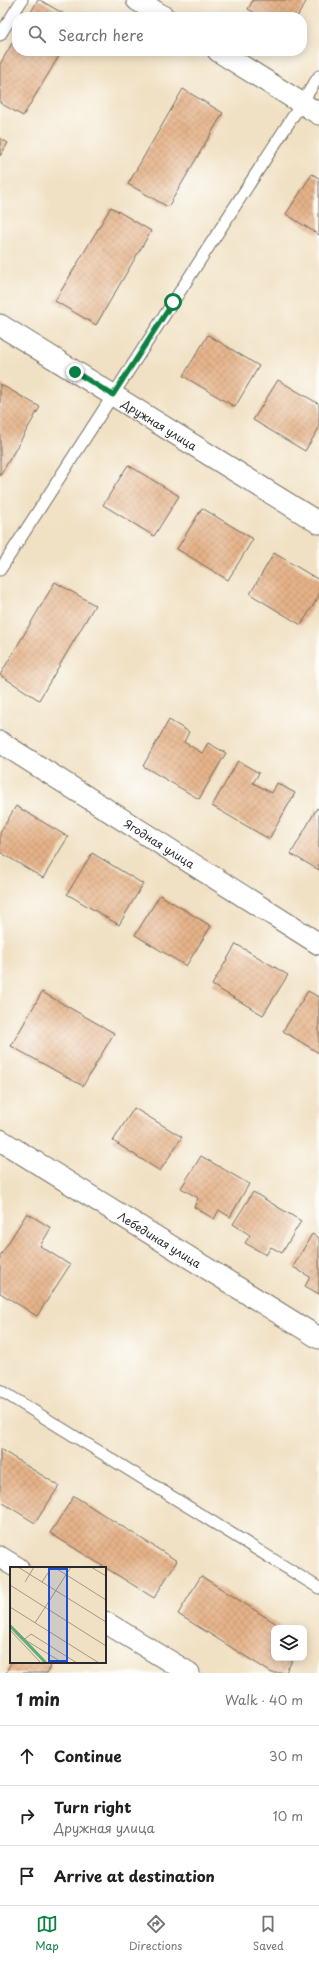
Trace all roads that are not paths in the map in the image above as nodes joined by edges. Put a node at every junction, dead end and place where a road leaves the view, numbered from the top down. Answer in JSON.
{"nodes":[{"id":1,"x":22,"y":0,"type":"edge"},
{"id":2,"x":137,"y":0,"type":"edge"},
{"id":3,"x":14,"y":12,"type":"edge"},
{"id":4,"x":156,"y":12,"type":"edge"},
{"id":5,"x":12,"y":16,"type":"edge"},
{"id":6,"x":0,"y":35,"type":"edge"},
{"id":7,"x":226,"y":56,"type":"edge"},
{"id":8,"x":319,"y":76,"type":"edge"},
{"id":9,"x":301,"y":103,"type":"junction"},
{"id":10,"x":319,"y":114,"type":"edge"},
{"id":11,"x":0,"y":325,"type":"edge"},
{"id":12,"x":113,"y":395,"type":"junction"},
{"id":13,"x":319,"y":524,"type":"edge"},
{"id":14,"x":0,"y":570,"type":"edge"},
{"id":15,"x":0,"y":742,"type":"edge"},
{"id":16,"x":319,"y":944,"type":"edge"},
{"id":17,"x":0,"y":1140,"type":"edge"},
{"id":18,"x":319,"y":1338,"type":"edge"},
{"id":19,"x":0,"y":1390,"type":"edge"},
{"id":20,"x":0,"y":1557,"type":"edge"},
{"id":21,"x":16,"y":1567,"type":"edge"},
{"id":22,"x":319,"y":1588,"type":"edge"},
{"id":23,"x":106,"y":1623,"type":"edge"},
{"id":24,"x":188,"y":1673,"type":"edge"}],
"edges":[{"from":1,"to":3,"type":"lane"},
{"from":2,"to":4,"type":"street"},
{"from":5,"to":6,"type":"lane"},
{"from":7,"to":9,"type":"street"},
{"from":8,"to":9,"type":"lane"},
{"from":9,"to":10,"type":"street"},
{"from":9,"to":12,"type":"lane"},
{"from":11,"to":12,"type":"street","name":"Дружная улица"},
{"from":12,"to":13,"type":"street","name":"Дружная улица"},
{"from":12,"to":14,"type":"lane"},
{"from":15,"to":16,"type":"street","name":"Ягодная улица"},
{"from":17,"to":18,"type":"street","name":"Лебединая улица"},
{"from":19,"to":22,"type":"lane"},
{"from":20,"to":21,"type":"street"},
{"from":23,"to":24,"type":"street"}]}
